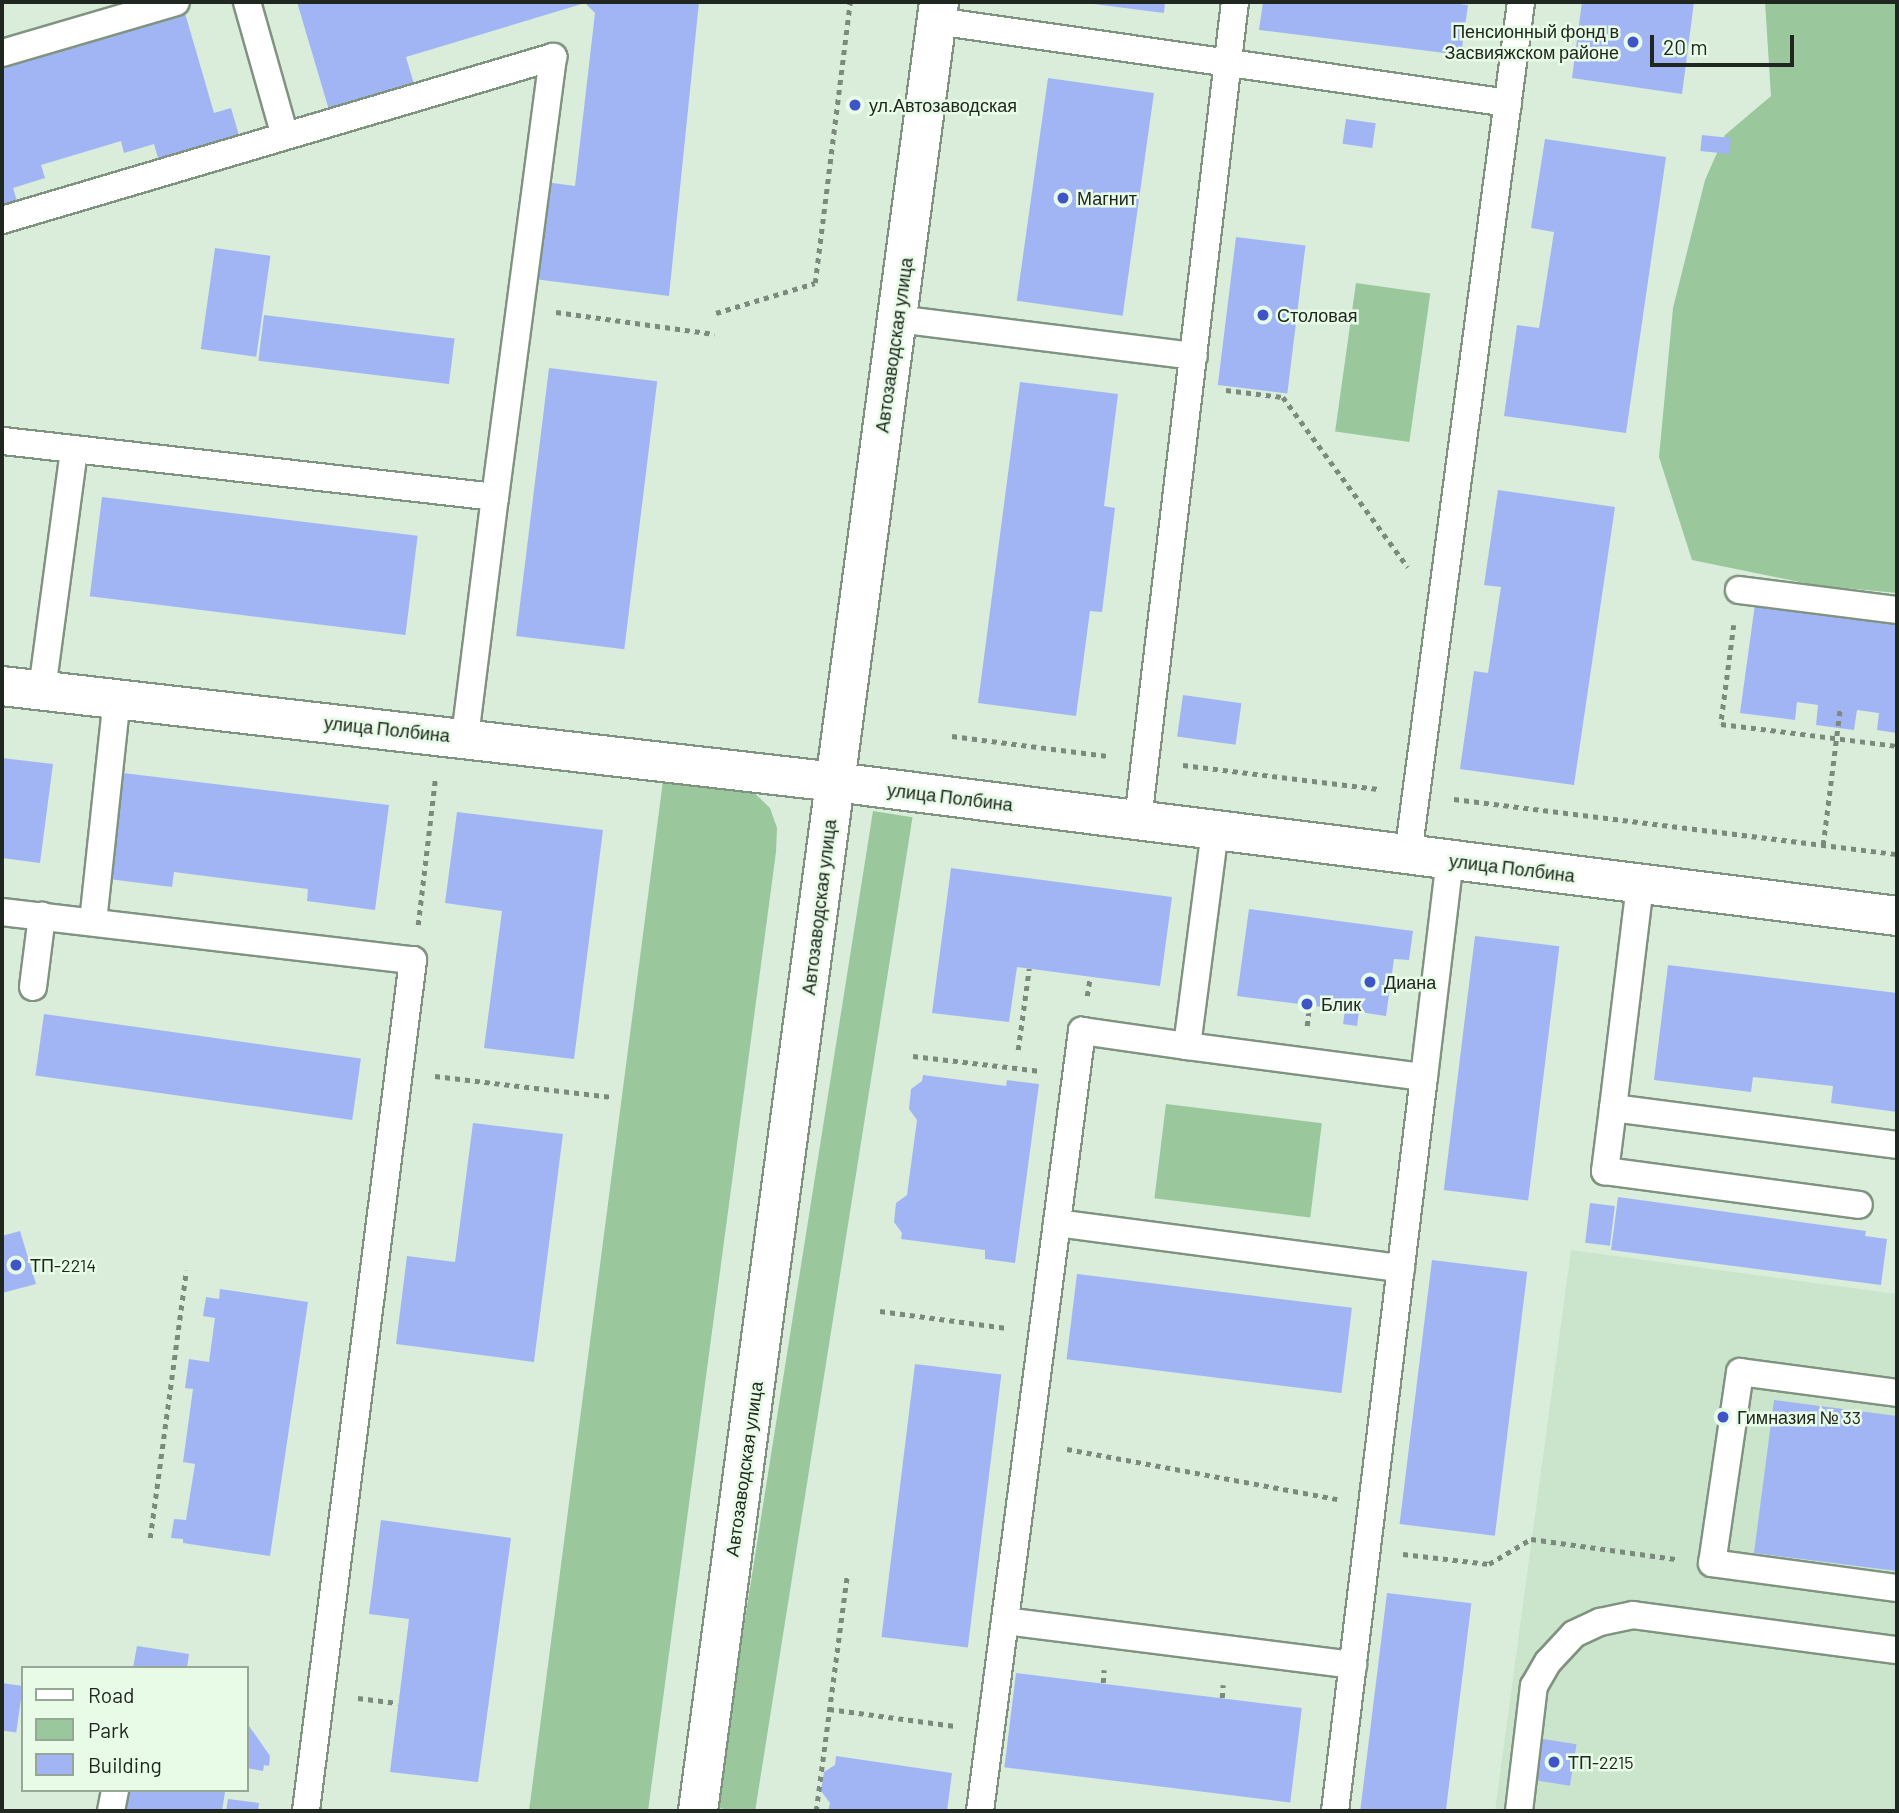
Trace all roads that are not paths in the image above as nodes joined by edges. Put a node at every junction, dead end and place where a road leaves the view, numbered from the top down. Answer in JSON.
{"nodes":[{"id":1,"x":176,"y":2,"type":"edge"},
{"id":2,"x":247,"y":2,"type":"edge"},
{"id":3,"x":1235,"y":2,"type":"edge"},
{"id":4,"x":1521,"y":2,"type":"edge"},
{"id":5,"x":938,"y":11,"type":"edge"},
{"id":6,"x":2,"y":53,"type":"edge"},
{"id":7,"x":1227,"y":62,"type":"junction"},
{"id":8,"x":1508,"y":103,"type":"junction"},
{"id":9,"x":285,"y":136,"type":"junction"},
{"id":10,"x":2,"y":220,"type":"edge"},
{"id":11,"x":897,"y":318,"type":"junction"},
{"id":12,"x":1194,"y":356,"type":"junction"},
{"id":13,"x":2,"y":441,"type":"edge"},
{"id":14,"x":74,"y":449,"type":"junction"},
{"id":15,"x":495,"y":497,"type":"junction"},
{"id":16,"x":1739,"y":590,"type":"road end"},
{"id":17,"x":1897,"y":610,"type":"edge"},
{"id":18,"x":2,"y":686,"type":"edge"},
{"id":19,"x":42,"y":690,"type":"junction"},
{"id":20,"x":117,"y":698,"type":"junction"},
{"id":21,"x":465,"y":737,"type":"junction"},
{"id":22,"x":835,"y":782,"type":"junction"},
{"id":23,"x":1138,"y":821,"type":"junction"},
{"id":24,"x":1214,"y":830,"type":"junction"},
{"id":25,"x":1408,"y":855,"type":"junction"},
{"id":26,"x":1450,"y":860,"type":"junction"},
{"id":27,"x":1640,"y":885,"type":"junction"},
{"id":28,"x":2,"y":912,"type":"edge"},
{"id":29,"x":42,"y":916,"type":"junction"},
{"id":30,"x":1897,"y":916,"type":"edge"},
{"id":31,"x":93,"y":922,"type":"junction"},
{"id":32,"x":33,"y":987,"type":"dead end"},
{"id":33,"x":1187,"y":1045,"type":"junction"},
{"id":34,"x":1424,"y":1077,"type":"junction"},
{"id":35,"x":1613,"y":1108,"type":"junction"},
{"id":36,"x":1897,"y":1145,"type":"edge"},
{"id":37,"x":1859,"y":1205,"type":"dead end"},
{"id":38,"x":1057,"y":1223,"type":"junction"},
{"id":39,"x":1401,"y":1268,"type":"junction"},
{"id":40,"x":1897,"y":1393,"type":"edge"},
{"id":41,"x":1897,"y":1588,"type":"edge"},
{"id":42,"x":1004,"y":1621,"type":"junction"},
{"id":43,"x":1897,"y":1650,"type":"edge"},
{"id":44,"x":1353,"y":1665,"type":"junction"},
{"id":45,"x":115,"y":1792,"type":"edge"},
{"id":46,"x":111,"y":1811,"type":"edge"},
{"id":47,"x":306,"y":1811,"type":"edge"},
{"id":48,"x":698,"y":1811,"type":"edge"},
{"id":49,"x":980,"y":1811,"type":"edge"},
{"id":50,"x":1335,"y":1811,"type":"edge"},
{"id":51,"x":1519,"y":1811,"type":"edge"}],
"edges":[{"from":1,"to":6,"type":"lane"},
{"from":2,"to":9,"type":"lane"},
{"from":3,"to":7,"type":"lane"},
{"from":4,"to":8,"type":"lane"},
{"from":5,"to":7,"type":"lane"},
{"from":5,"to":11,"type":"street","name":"Автозаводская улица"},
{"from":7,"to":8,"type":"lane"},
{"from":7,"to":12,"type":"lane"},
{"from":8,"to":25,"type":"lane"},
{"from":9,"to":10,"type":"lane"},
{"from":9,"to":15,"type":"lane"},
{"from":11,"to":12,"type":"lane"},
{"from":11,"to":22,"type":"street","name":"Автозаводская улица"},
{"from":12,"to":23,"type":"lane"},
{"from":13,"to":14,"type":"lane"},
{"from":14,"to":15,"type":"lane"},
{"from":14,"to":19,"type":"lane"},
{"from":15,"to":21,"type":"lane"},
{"from":16,"to":17,"type":"lane"},
{"from":18,"to":19,"type":"street","name":"улица Полбина"},
{"from":19,"to":20,"type":"street","name":"улица Полбина"},
{"from":20,"to":21,"type":"street","name":"улица Полбина"},
{"from":20,"to":31,"type":"lane"},
{"from":21,"to":22,"type":"street","name":"улица Полбина"},
{"from":22,"to":23,"type":"street","name":"улица Полбина"},
{"from":22,"to":48,"type":"street","name":"Автозаводская улица"},
{"from":23,"to":24,"type":"street","name":"улица Полбина"},
{"from":24,"to":25,"type":"street","name":"улица Полбина"},
{"from":24,"to":33,"type":"lane"},
{"from":25,"to":26,"type":"street","name":"улица Полбина"},
{"from":26,"to":27,"type":"street","name":"улица Полбина"},
{"from":26,"to":34,"type":"lane"},
{"from":27,"to":30,"type":"street","name":"улица Полбина"},
{"from":27,"to":35,"type":"lane"},
{"from":28,"to":29,"type":"lane"},
{"from":29,"to":31,"type":"lane"},
{"from":29,"to":32,"type":"lane"},
{"from":31,"to":47,"type":"lane"},
{"from":33,"to":34,"type":"lane"},
{"from":33,"to":38,"type":"lane"},
{"from":34,"to":39,"type":"lane"},
{"from":35,"to":36,"type":"lane"},
{"from":35,"to":37,"type":"lane"},
{"from":38,"to":39,"type":"lane"},
{"from":38,"to":42,"type":"lane"},
{"from":39,"to":44,"type":"lane"},
{"from":40,"to":41,"type":"lane"},
{"from":42,"to":44,"type":"lane"},
{"from":42,"to":49,"type":"lane"},
{"from":43,"to":51,"type":"lane"},
{"from":44,"to":50,"type":"lane"},
{"from":45,"to":46,"type":"lane"}]}
